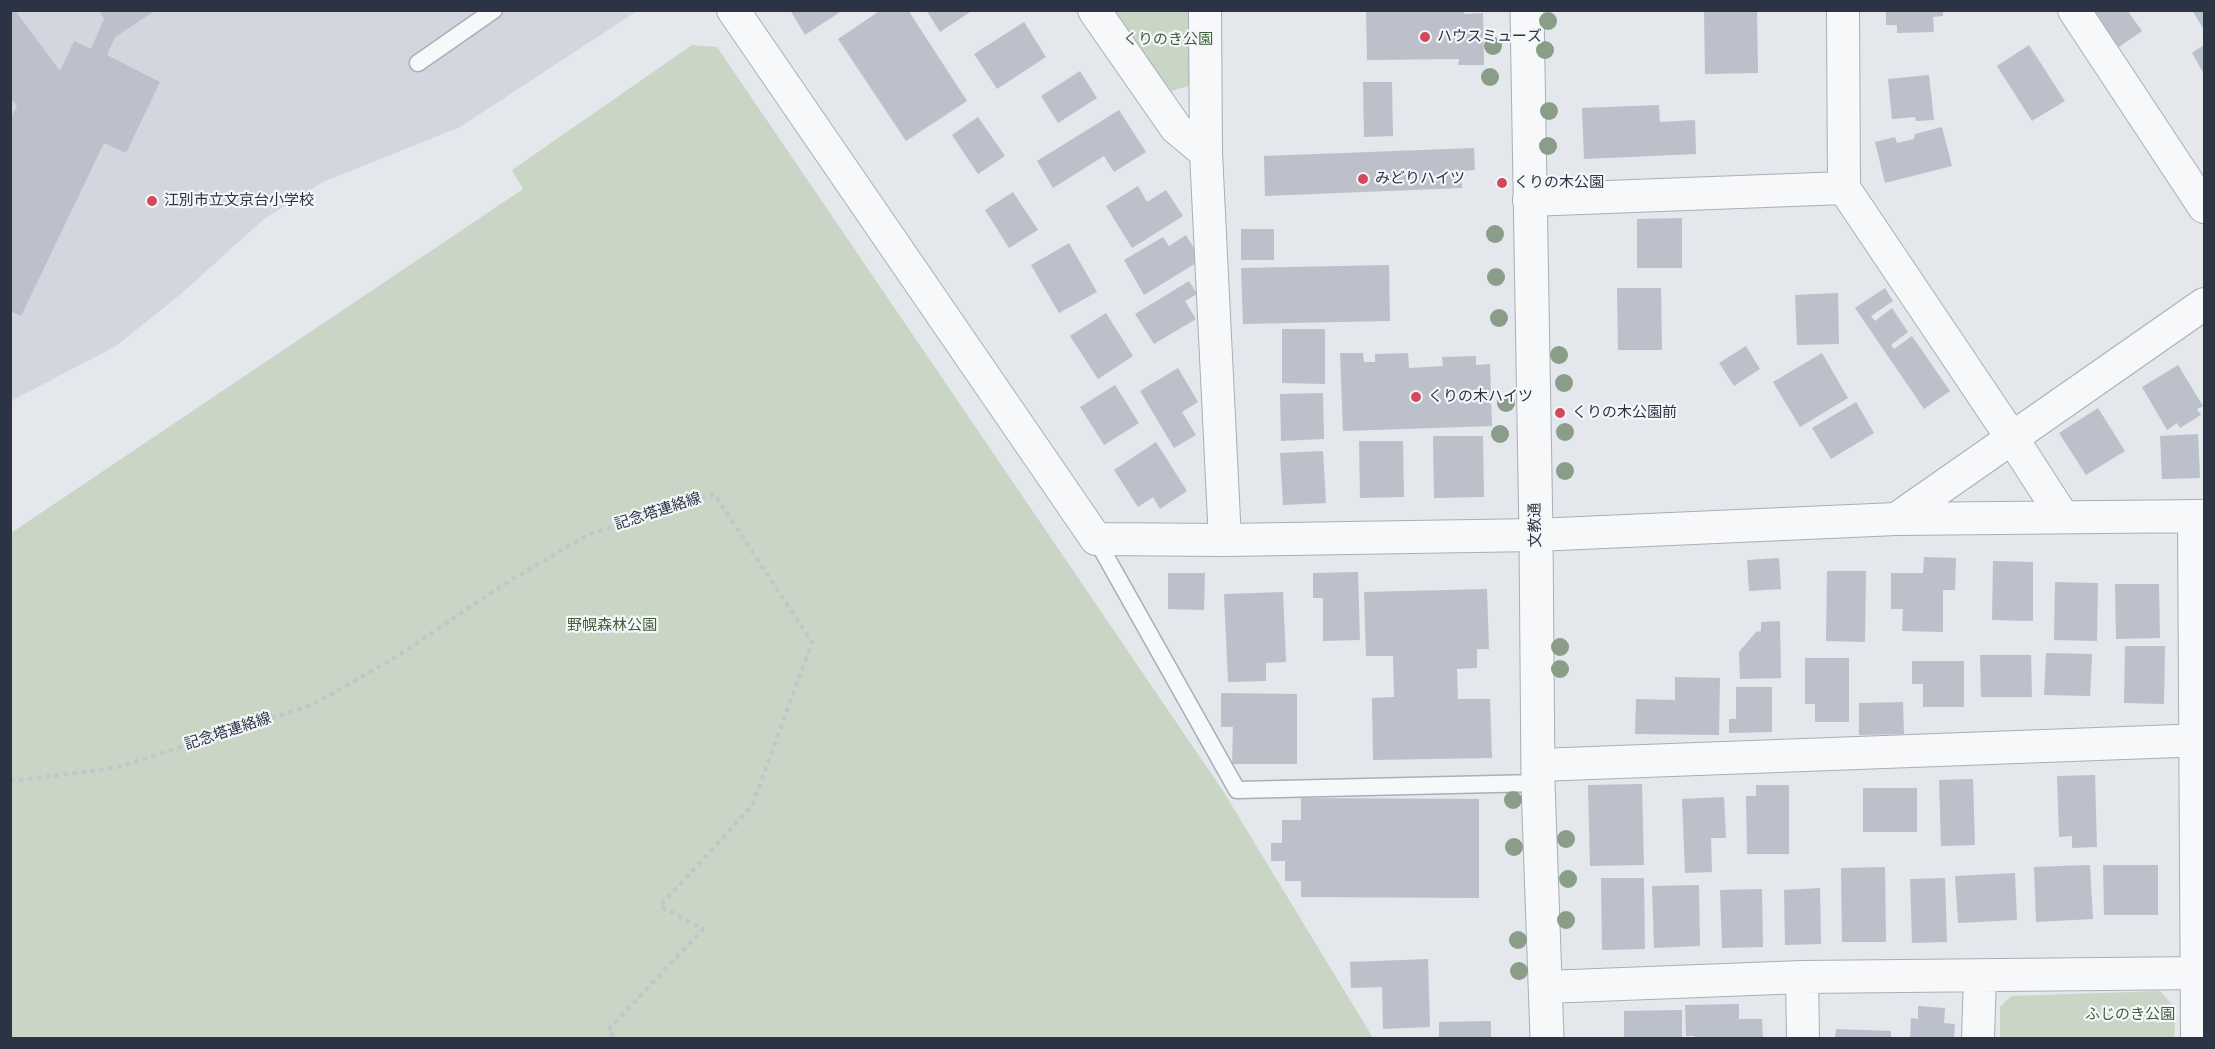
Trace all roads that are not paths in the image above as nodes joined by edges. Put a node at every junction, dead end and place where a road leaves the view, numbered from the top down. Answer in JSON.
{"nodes":[{"id":1,"x":494,"y":10,"type":"edge"},
{"id":2,"x":733,"y":10,"type":"edge"},
{"id":3,"x":1094,"y":10,"type":"edge"},
{"id":4,"x":1205,"y":10,"type":"edge"},
{"id":5,"x":1527,"y":10,"type":"edge"},
{"id":6,"x":1842,"y":10,"type":"edge"},
{"id":7,"x":2074,"y":10,"type":"edge"},
{"id":8,"x":418,"y":63,"type":"dead end"},
{"id":9,"x":1206,"y":153,"type":"junction"},
{"id":10,"x":1844,"y":188,"type":"junction"},
{"id":11,"x":1528,"y":200,"type":"junction"},
{"id":12,"x":2205,"y":207,"type":"edge"},
{"id":13,"x":2205,"y":304,"type":"edge"},
{"id":14,"x":2012,"y":438,"type":"junction"},
{"id":15,"x":2199,"y":516,"type":"edge"},
{"id":16,"x":2063,"y":517,"type":"junction"},
{"id":17,"x":1896,"y":519,"type":"junction"},
{"id":18,"x":1536,"y":535,"type":"junction"},
{"id":19,"x":1096,"y":539,"type":"junction"},
{"id":20,"x":1225,"y":540,"type":"junction"},
{"id":21,"x":2200,"y":740,"type":"edge"},
{"id":22,"x":1538,"y":774,"type":"junction"},
{"id":23,"x":2200,"y":974,"type":"edge"},
{"id":24,"x":1802,"y":977,"type":"junction"},
{"id":25,"x":1980,"y":977,"type":"junction"},
{"id":26,"x":1546,"y":987,"type":"junction"},
{"id":27,"x":1547,"y":1038,"type":"edge"},
{"id":28,"x":1803,"y":1038,"type":"edge"},
{"id":29,"x":1978,"y":1038,"type":"edge"},
{"id":30,"x":2197,"y":1038,"type":"edge"}],
"edges":[{"from":1,"to":8,"type":"lane"},
{"from":2,"to":19,"type":"street"},
{"from":3,"to":9,"type":"street"},
{"from":4,"to":9,"type":"street"},
{"from":5,"to":11,"type":"street","name":"文教通"},
{"from":6,"to":10,"type":"street"},
{"from":7,"to":12,"type":"street"},
{"from":9,"to":20,"type":"street"},
{"from":10,"to":11,"type":"street"},
{"from":10,"to":14,"type":"street"},
{"from":11,"to":18,"type":"street","name":"文教通"},
{"from":13,"to":14,"type":"street"},
{"from":14,"to":16,"type":"street"},
{"from":14,"to":17,"type":"street"},
{"from":15,"to":16,"type":"street"},
{"from":15,"to":21,"type":"street"},
{"from":16,"to":17,"type":"street"},
{"from":17,"to":18,"type":"street"},
{"from":18,"to":20,"type":"street"},
{"from":18,"to":22,"type":"street","name":"文教通"},
{"from":19,"to":20,"type":"street"},
{"from":19,"to":22,"type":"lane"},
{"from":21,"to":22,"type":"street"},
{"from":21,"to":23,"type":"street"},
{"from":22,"to":26,"type":"street","name":"文教通"},
{"from":23,"to":25,"type":"street"},
{"from":23,"to":30,"type":"street"},
{"from":24,"to":25,"type":"street"},
{"from":24,"to":26,"type":"street"},
{"from":24,"to":28,"type":"street"},
{"from":25,"to":29,"type":"street"},
{"from":26,"to":27,"type":"street","name":"文教通"}]}
